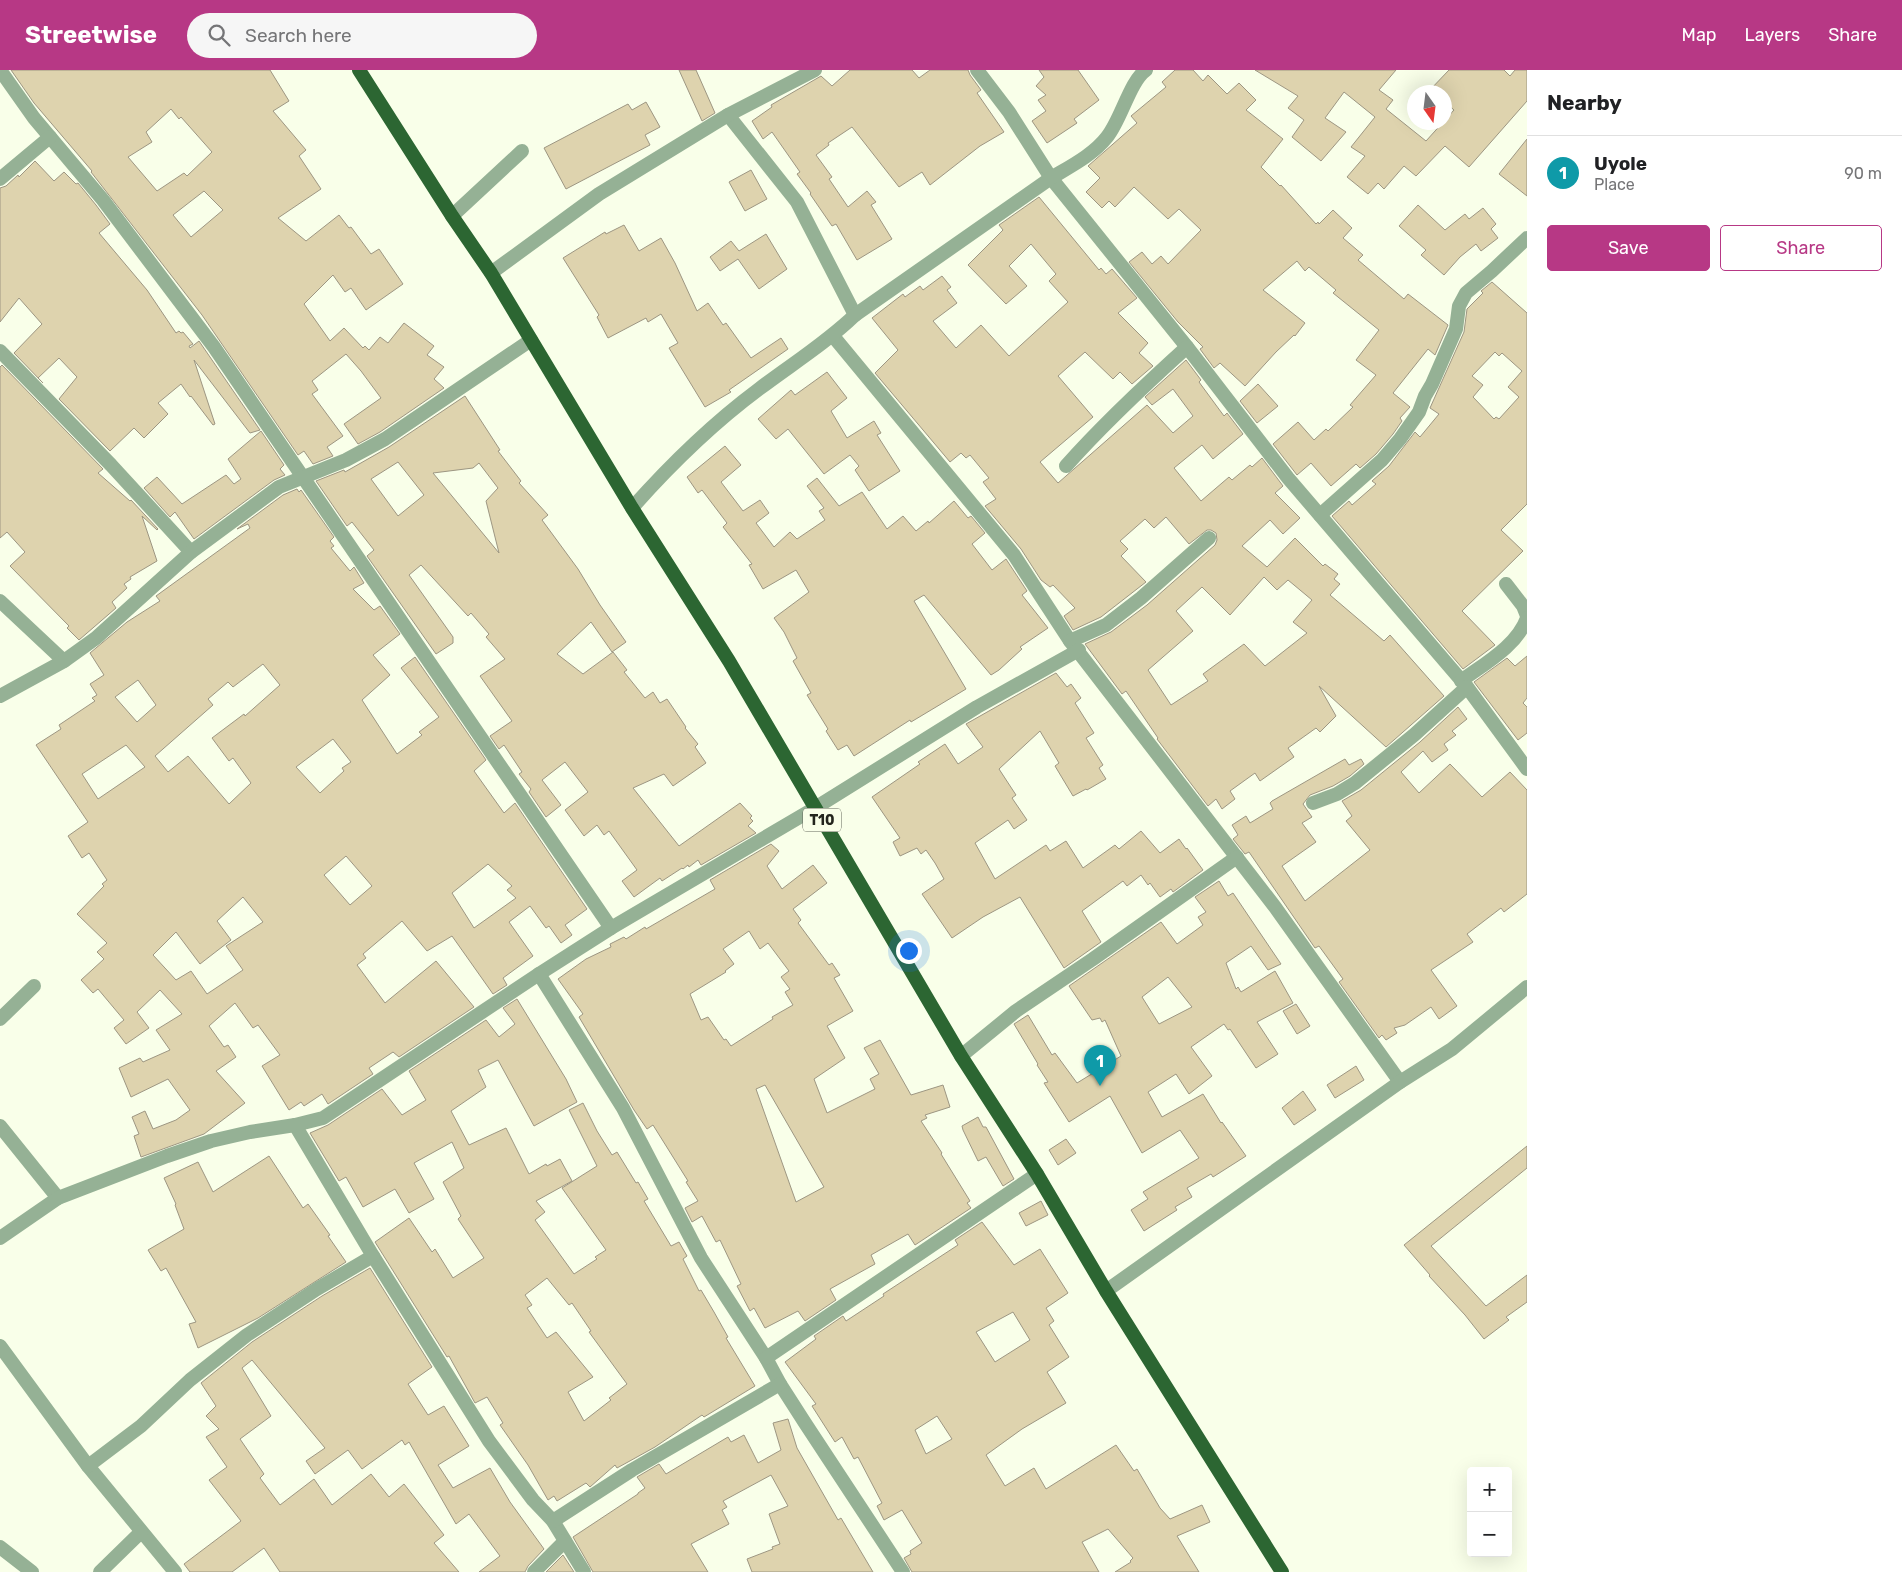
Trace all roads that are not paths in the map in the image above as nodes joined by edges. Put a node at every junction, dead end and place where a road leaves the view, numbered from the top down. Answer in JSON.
{"nodes":[{"id":1,"x":0,"y":70,"type":"edge"},
{"id":2,"x":359,"y":70,"type":"edge"},
{"id":3,"x":815,"y":70,"type":"edge"},
{"id":4,"x":977,"y":70,"type":"edge"},
{"id":5,"x":1146,"y":70,"type":"edge"},
{"id":6,"x":728,"y":115,"type":"junction"},
{"id":7,"x":50,"y":137,"type":"junction"},
{"id":8,"x":522,"y":151,"type":"dead end"},
{"id":9,"x":1052,"y":178,"type":"junction"},
{"id":10,"x":0,"y":179,"type":"edge"},
{"id":11,"x":452,"y":216,"type":"junction"},
{"id":12,"x":1527,"y":238,"type":"edge"},
{"id":13,"x":492,"y":272,"type":"junction"},
{"id":14,"x":855,"y":315,"type":"junction"},
{"id":15,"x":833,"y":336,"type":"junction"},
{"id":16,"x":532,"y":340,"type":"junction"},
{"id":17,"x":1187,"y":347,"type":"junction"},
{"id":18,"x":0,"y":351,"type":"edge"},
{"id":19,"x":1066,"y":466,"type":"dead end"},
{"id":20,"x":304,"y":477,"type":"junction"},
{"id":21,"x":632,"y":508,"type":"junction"},
{"id":22,"x":1320,"y":515,"type":"junction"},
{"id":23,"x":1209,"y":538,"type":"dead end"},
{"id":24,"x":191,"y":552,"type":"junction"},
{"id":25,"x":1506,"y":584,"type":"dead end"},
{"id":26,"x":0,"y":601,"type":"edge"},
{"id":27,"x":1527,"y":617,"type":"edge"},
{"id":28,"x":1074,"y":646,"type":"junction"},
{"id":29,"x":64,"y":661,"type":"junction"},
{"id":30,"x":1464,"y":684,"type":"junction"},
{"id":31,"x":0,"y":696,"type":"edge"},
{"id":32,"x":1527,"y":769,"type":"edge"},
{"id":33,"x":1313,"y":803,"type":"dead end"},
{"id":34,"x":815,"y":808,"type":"junction"},
{"id":35,"x":1237,"y":857,"type":"junction"},
{"id":36,"x":611,"y":928,"type":"junction"},
{"id":37,"x":539,"y":974,"type":"junction"},
{"id":38,"x":34,"y":986,"type":"dead end"},
{"id":39,"x":1527,"y":987,"type":"edge"},
{"id":40,"x":0,"y":1019,"type":"edge"},
{"id":41,"x":960,"y":1056,"type":"junction"},
{"id":42,"x":1400,"y":1082,"type":"junction"},
{"id":43,"x":295,"y":1125,"type":"junction"},
{"id":44,"x":0,"y":1126,"type":"edge"},
{"id":45,"x":1037,"y":1174,"type":"junction"},
{"id":46,"x":58,"y":1198,"type":"junction"},
{"id":47,"x":0,"y":1238,"type":"edge"},
{"id":48,"x":373,"y":1256,"type":"junction"},
{"id":49,"x":1106,"y":1291,"type":"junction"},
{"id":50,"x":0,"y":1346,"type":"edge"},
{"id":51,"x":766,"y":1358,"type":"junction"},
{"id":52,"x":780,"y":1384,"type":"junction"},
{"id":53,"x":88,"y":1466,"type":"junction"},
{"id":54,"x":553,"y":1521,"type":"junction"},
{"id":55,"x":140,"y":1532,"type":"junction"},
{"id":56,"x":565,"y":1541,"type":"junction"},
{"id":57,"x":0,"y":1547,"type":"edge"},
{"id":58,"x":32,"y":1572,"type":"edge"},
{"id":59,"x":100,"y":1572,"type":"edge"},
{"id":60,"x":175,"y":1572,"type":"edge"},
{"id":61,"x":534,"y":1572,"type":"edge"},
{"id":62,"x":584,"y":1572,"type":"edge"},
{"id":63,"x":903,"y":1572,"type":"edge"},
{"id":64,"x":1282,"y":1572,"type":"edge"}],
"edges":[{"from":1,"to":7,"type":"street"},
{"from":2,"to":11,"type":"highway","number":"T10"},
{"from":3,"to":6,"type":"street"},
{"from":4,"to":9,"type":"street"},
{"from":5,"to":9,"type":"street"},
{"from":6,"to":13,"type":"street"},
{"from":6,"to":14,"type":"street"},
{"from":7,"to":10,"type":"street"},
{"from":7,"to":20,"type":"street"},
{"from":8,"to":11,"type":"street"},
{"from":9,"to":14,"type":"street"},
{"from":9,"to":17,"type":"street"},
{"from":11,"to":13,"type":"highway","number":"T10"},
{"from":12,"to":22,"type":"street"},
{"from":13,"to":16,"type":"highway","number":"T10"},
{"from":14,"to":15,"type":"street"},
{"from":15,"to":21,"type":"street"},
{"from":15,"to":28,"type":"street"},
{"from":16,"to":20,"type":"street"},
{"from":16,"to":21,"type":"highway","number":"T10"},
{"from":17,"to":19,"type":"street"},
{"from":17,"to":22,"type":"street"},
{"from":18,"to":24,"type":"street"},
{"from":20,"to":24,"type":"street"},
{"from":20,"to":36,"type":"street"},
{"from":21,"to":34,"type":"highway","number":"T10"},
{"from":22,"to":30,"type":"street"},
{"from":23,"to":28,"type":"street"},
{"from":24,"to":29,"type":"street"},
{"from":25,"to":27,"type":"street"},
{"from":26,"to":29,"type":"street"},
{"from":27,"to":30,"type":"street"},
{"from":28,"to":34,"type":"street"},
{"from":28,"to":35,"type":"street"},
{"from":29,"to":31,"type":"street"},
{"from":30,"to":32,"type":"street"},
{"from":30,"to":33,"type":"street"},
{"from":34,"to":36,"type":"street"},
{"from":34,"to":41,"type":"highway","number":"T10"},
{"from":35,"to":41,"type":"street"},
{"from":35,"to":42,"type":"street"},
{"from":36,"to":37,"type":"street"},
{"from":37,"to":43,"type":"street"},
{"from":37,"to":51,"type":"street"},
{"from":38,"to":40,"type":"street"},
{"from":39,"to":42,"type":"street"},
{"from":41,"to":45,"type":"highway","number":"T10"},
{"from":42,"to":49,"type":"street"},
{"from":43,"to":46,"type":"street"},
{"from":43,"to":48,"type":"street"},
{"from":44,"to":46,"type":"street"},
{"from":45,"to":49,"type":"highway","number":"T10"},
{"from":45,"to":51,"type":"street"},
{"from":46,"to":47,"type":"street"},
{"from":48,"to":53,"type":"street"},
{"from":48,"to":54,"type":"street"},
{"from":49,"to":64,"type":"highway","number":"T10"},
{"from":50,"to":53,"type":"street"},
{"from":51,"to":52,"type":"street"},
{"from":52,"to":54,"type":"street"},
{"from":52,"to":63,"type":"street"},
{"from":53,"to":55,"type":"street"},
{"from":54,"to":56,"type":"street"},
{"from":55,"to":59,"type":"street"},
{"from":55,"to":60,"type":"street"},
{"from":56,"to":61,"type":"street"},
{"from":56,"to":62,"type":"street"},
{"from":57,"to":58,"type":"street"}]}
